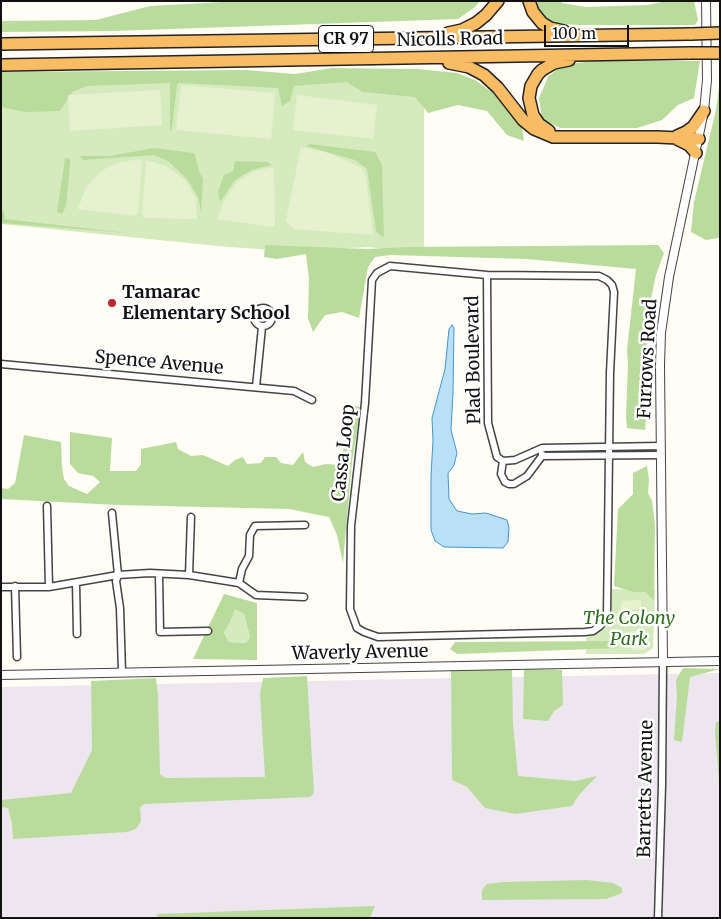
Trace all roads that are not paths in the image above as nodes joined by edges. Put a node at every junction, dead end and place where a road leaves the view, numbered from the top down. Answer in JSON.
{"nodes":[{"id":1,"x":498,"y":1,"type":"edge"},
{"id":2,"x":529,"y":1,"type":"edge"},
{"id":3,"x":706,"y":1,"type":"edge"},
{"id":4,"x":720,"y":33,"type":"edge"},
{"id":5,"x":605,"y":35,"type":"junction"},
{"id":6,"x":386,"y":38,"type":"junction"},
{"id":7,"x":1,"y":44,"type":"edge"},
{"id":8,"x":720,"y":53,"type":"edge"},
{"id":9,"x":604,"y":55,"type":"junction"},
{"id":10,"x":395,"y":58,"type":"junction"},
{"id":11,"x":1,"y":65,"type":"edge"},
{"id":12,"x":704,"y":111,"type":"junction"},
{"id":13,"x":673,"y":137,"type":"junction"},
{"id":14,"x":567,"y":138,"type":"junction"},
{"id":15,"x":699,"y":139,"type":"junction"},
{"id":16,"x":696,"y":153,"type":"junction"},
{"id":17,"x":487,"y":275,"type":"junction"},
{"id":18,"x":262,"y":327,"type":"dead end"},
{"id":19,"x":1,"y":364,"type":"edge"},
{"id":20,"x":256,"y":387,"type":"junction"},
{"id":21,"x":312,"y":400,"type":"dead end"},
{"id":22,"x":610,"y":446,"type":"junction"},
{"id":23,"x":660,"y":446,"type":"junction"},
{"id":24,"x":542,"y":448,"type":"junction"},
{"id":25,"x":661,"y":455,"type":"junction"},
{"id":26,"x":542,"y":456,"type":"junction"},
{"id":27,"x":610,"y":456,"type":"junction"},
{"id":28,"x":503,"y":461,"type":"junction"},
{"id":29,"x":47,"y":506,"type":"dead end"},
{"id":30,"x":112,"y":513,"type":"dead end"},
{"id":31,"x":191,"y":517,"type":"dead end"},
{"id":32,"x":305,"y":525,"type":"dead end"},
{"id":33,"x":160,"y":574,"type":"junction"},
{"id":34,"x":118,"y":575,"type":"junction"},
{"id":35,"x":189,"y":575,"type":"junction"},
{"id":36,"x":76,"y":582,"type":"junction"},
{"id":37,"x":239,"y":583,"type":"junction"},
{"id":38,"x":15,"y":586,"type":"junction"},
{"id":39,"x":49,"y":586,"type":"junction"},
{"id":40,"x":1,"y":588,"type":"edge"},
{"id":41,"x":304,"y":597,"type":"dead end"},
{"id":42,"x":208,"y":631,"type":"dead end"},
{"id":43,"x":77,"y":634,"type":"dead end"},
{"id":44,"x":17,"y":657,"type":"dead end"},
{"id":45,"x":663,"y":661,"type":"junction"},
{"id":46,"x":720,"y":661,"type":"edge"},
{"id":47,"x":122,"y":672,"type":"junction"},
{"id":48,"x":1,"y":675,"type":"edge"},
{"id":49,"x":658,"y":918,"type":"edge"}],
"edges":[{"from":1,"to":6,"type":"highway"},
{"from":2,"to":5,"type":"highway"},
{"from":3,"to":12,"type":"street","name":"Furrows Road"},
{"from":4,"to":5,"type":"highway","name":"Nicolls Road","number":"CR 97","bridge":true},
{"from":5,"to":6,"type":"highway","name":"Nicolls Road","number":"CR 97"},
{"from":6,"to":7,"type":"highway","name":"Nicolls Road","number":"CR 97"},
{"from":8,"to":9,"type":"highway","name":"Nicolls Road","number":"CR 97","bridge":true},
{"from":9,"to":10,"type":"highway","name":"Nicolls Road","number":"CR 97"},
{"from":9,"to":14,"type":"highway"},
{"from":10,"to":11,"type":"highway","name":"Nicolls Road","number":"CR 97"},
{"from":10,"to":14,"type":"highway"},
{"from":12,"to":13,"type":"highway"},
{"from":12,"to":15,"type":"street","name":"Furrows Road"},
{"from":13,"to":14,"type":"highway"},
{"from":13,"to":15,"type":"highway"},
{"from":13,"to":16,"type":"highway"},
{"from":15,"to":16,"type":"street","name":"Furrows Road"},
{"from":16,"to":23,"type":"street","name":"Furrows Road"},
{"from":17,"to":22,"type":"street","name":"Cassa Loop"},
{"from":17,"to":27,"type":"street","name":"Cassa Loop"},
{"from":17,"to":28,"type":"street","name":"Plad Boulevard"},
{"from":18,"to":20,"type":"street"},
{"from":19,"to":20,"type":"street","name":"Spence Avenue"},
{"from":20,"to":21,"type":"street","name":"Spence Avenue"},
{"from":22,"to":23,"type":"street"},
{"from":22,"to":24,"type":"street"},
{"from":22,"to":27,"type":"street","name":"Cassa Loop"},
{"from":23,"to":25,"type":"street","name":"Furrows Road"},
{"from":24,"to":26,"type":"street"},
{"from":24,"to":28,"type":"street"},
{"from":25,"to":27,"type":"street"},
{"from":25,"to":45,"type":"street","name":"Furrows Road"},
{"from":26,"to":27,"type":"street"},
{"from":26,"to":28,"type":"street","name":"Plad Boulevard"},
{"from":29,"to":39,"type":"street"},
{"from":30,"to":34,"type":"street"},
{"from":31,"to":35,"type":"street"},
{"from":32,"to":37,"type":"street"},
{"from":33,"to":34,"type":"street"},
{"from":33,"to":35,"type":"street"},
{"from":33,"to":42,"type":"street"},
{"from":34,"to":36,"type":"street"},
{"from":34,"to":47,"type":"street"},
{"from":35,"to":37,"type":"street"},
{"from":36,"to":39,"type":"street"},
{"from":36,"to":43,"type":"street"},
{"from":37,"to":41,"type":"street"},
{"from":38,"to":39,"type":"street"},
{"from":38,"to":40,"type":"street"},
{"from":38,"to":44,"type":"street"},
{"from":45,"to":46,"type":"street","name":"Waverly Avenue"},
{"from":45,"to":47,"type":"street","name":"Waverly Avenue"},
{"from":45,"to":49,"type":"street","name":"Barretts Avenue"},
{"from":47,"to":48,"type":"street","name":"Waverly Avenue"}]}
